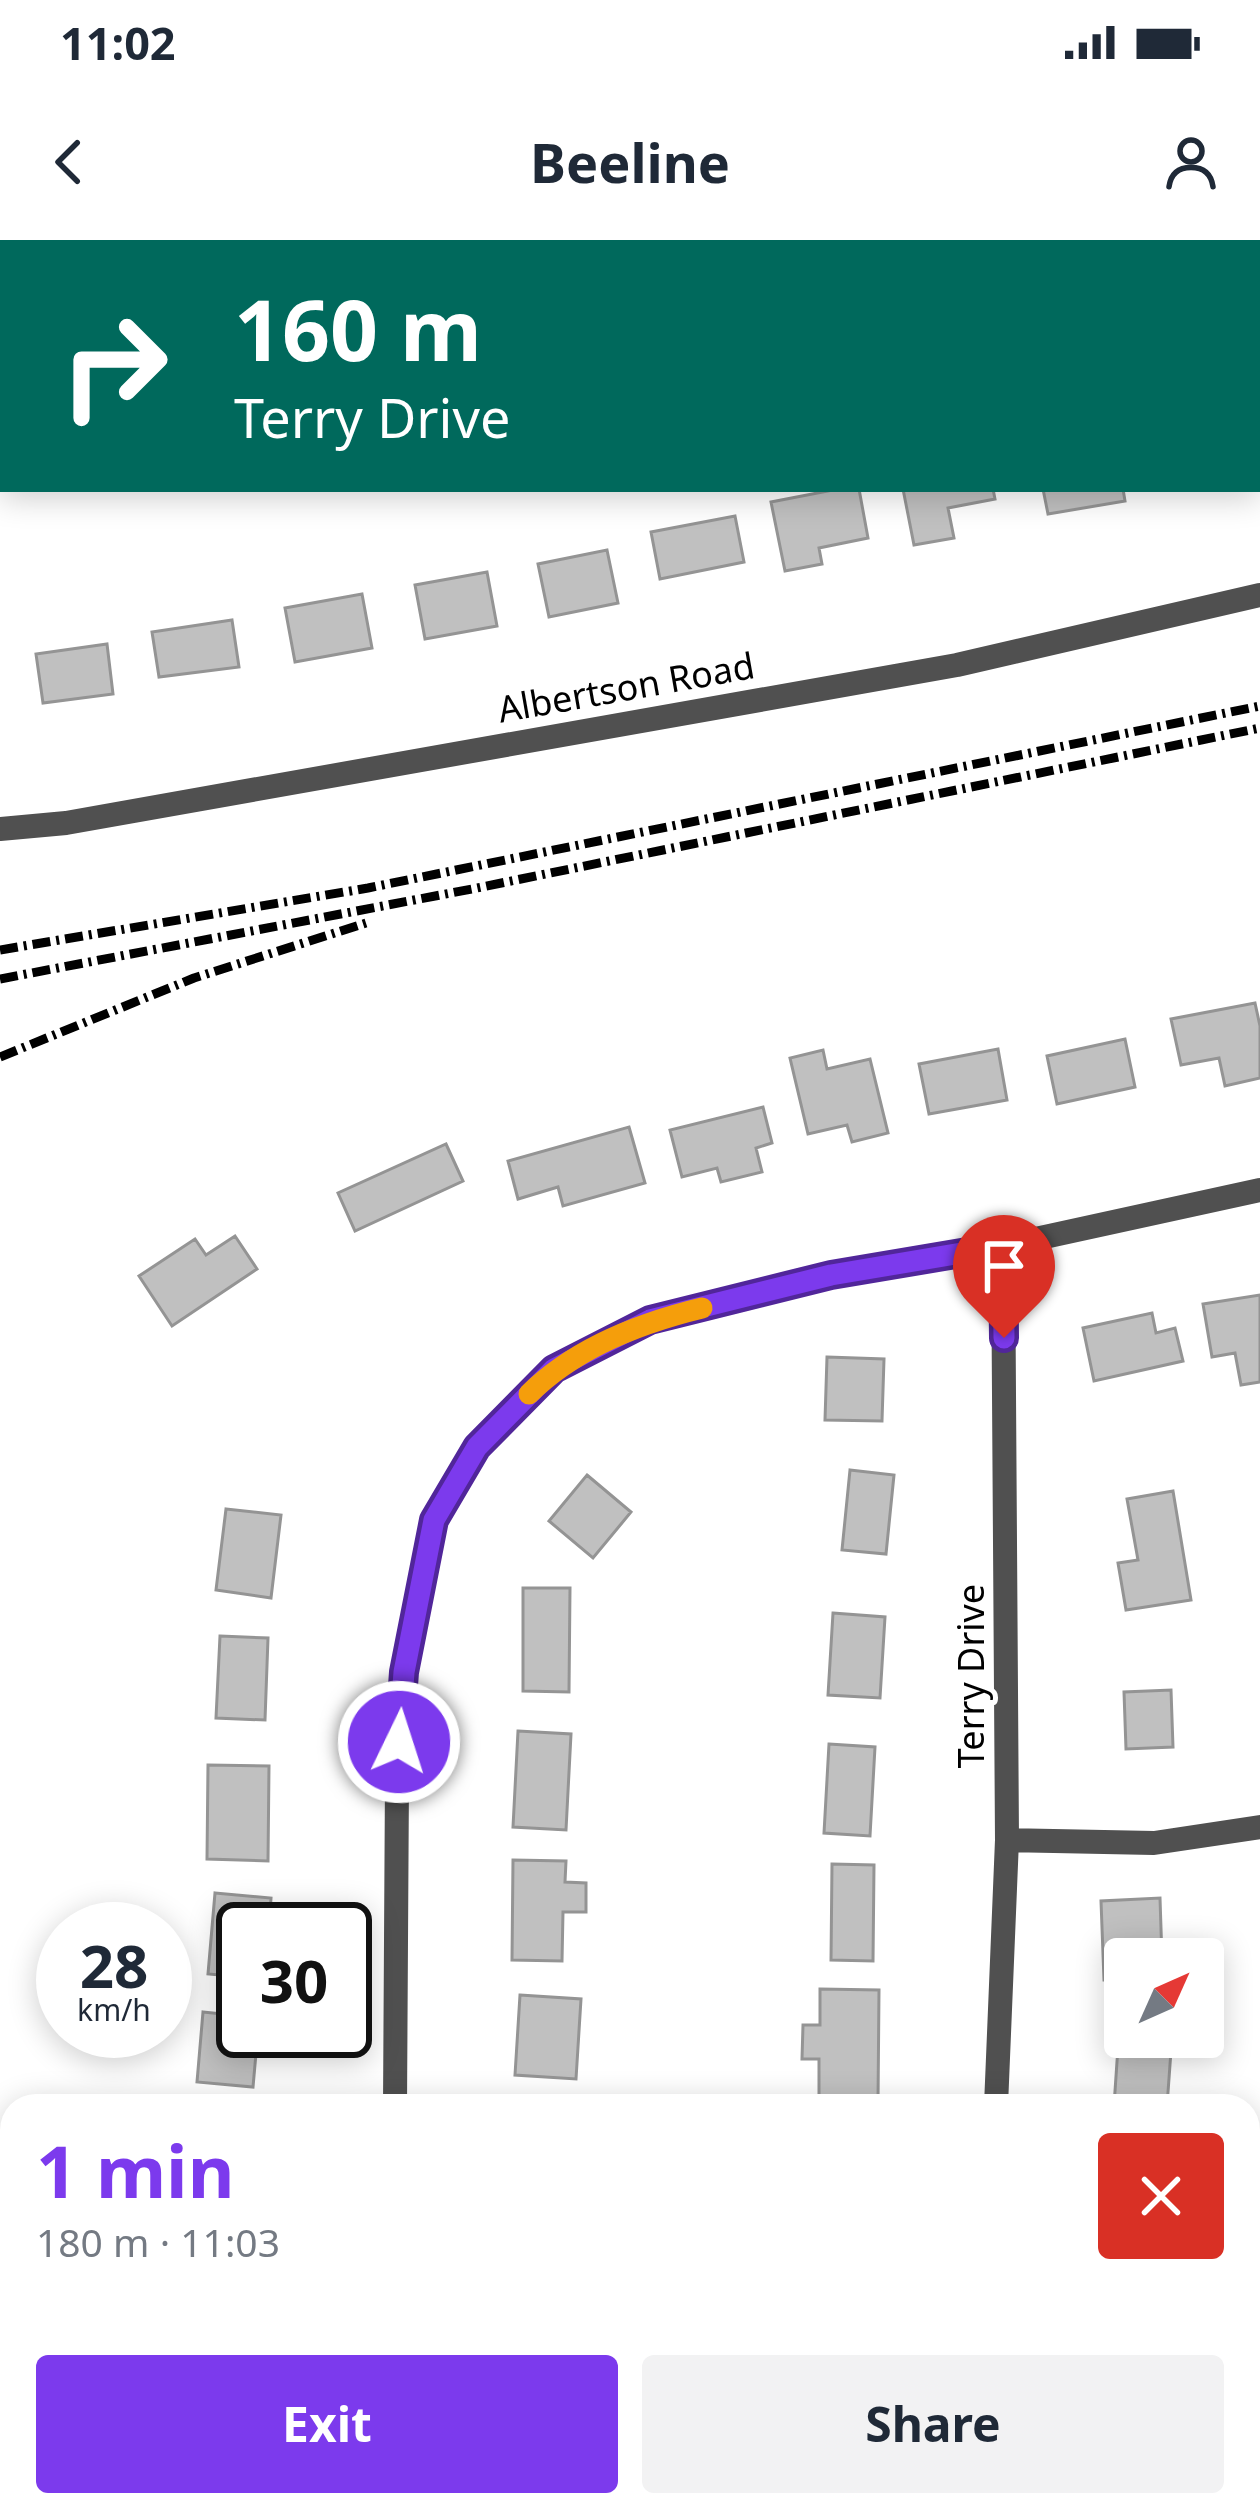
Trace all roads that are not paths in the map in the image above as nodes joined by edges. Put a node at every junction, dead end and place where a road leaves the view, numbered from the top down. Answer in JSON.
{"nodes":[{"id":1,"x":1260,"y":595,"type":"edge"},
{"id":2,"x":0,"y":829,"type":"edge"},
{"id":3,"x":1260,"y":1190,"type":"edge"},
{"id":4,"x":1003,"y":1246,"type":"junction"},
{"id":5,"x":1260,"y":1827,"type":"edge"},
{"id":6,"x":1006,"y":1840,"type":"junction"},
{"id":7,"x":395,"y":2094,"type":"edge"},
{"id":8,"x":996,"y":2094,"type":"edge"}],
"edges":[{"from":1,"to":2,"type":"street","name":"Albertson Road"},
{"from":3,"to":4,"type":"street"},
{"from":4,"to":6,"type":"street","name":"Terry Drive"},
{"from":4,"to":7,"type":"street"},
{"from":5,"to":6,"type":"street"},
{"from":6,"to":8,"type":"street","name":"Terry Drive"}]}
